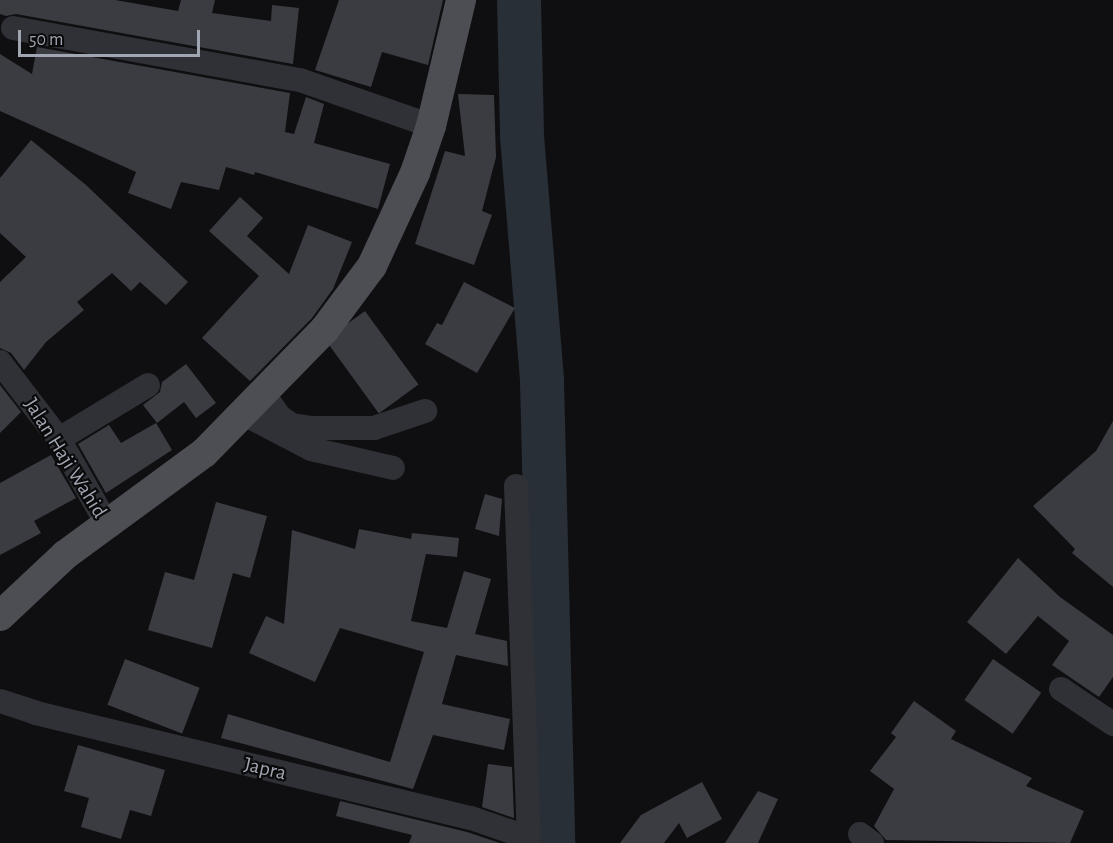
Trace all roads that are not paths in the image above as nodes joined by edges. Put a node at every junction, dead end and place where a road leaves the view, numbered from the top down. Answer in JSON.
{"nodes":[{"id":1,"x":461,"y":0,"type":"edge"},
{"id":2,"x":13,"y":28,"type":"dead end"},
{"id":3,"x":431,"y":126,"type":"junction"},
{"id":4,"x":0,"y":362,"type":"edge"},
{"id":5,"x":148,"y":386,"type":"dead end"},
{"id":6,"x":254,"y":404,"type":"junction"},
{"id":7,"x":424,"y":411,"type":"dead end"},
{"id":8,"x":59,"y":439,"type":"junction"},
{"id":9,"x":393,"y":468,"type":"dead end"},
{"id":10,"x":516,"y":486,"type":"dead end"},
{"id":11,"x":108,"y":526,"type":"junction"},
{"id":12,"x":0,"y":616,"type":"edge"},
{"id":13,"x":1061,"y":689,"type":"dead end"},
{"id":14,"x":0,"y":701,"type":"edge"},
{"id":15,"x":1113,"y":724,"type":"edge"},
{"id":16,"x":529,"y":841,"type":"edge"}],
"edges":[{"from":1,"to":3,"type":"main road"},
{"from":2,"to":3,"type":"street"},
{"from":3,"to":6,"type":"main road"},
{"from":4,"to":8,"type":"street","name":"Jalan Haji Wahid"},
{"from":5,"to":8,"type":"street"},
{"from":6,"to":7,"type":"street"},
{"from":6,"to":9,"type":"street"},
{"from":6,"to":11,"type":"main road"},
{"from":8,"to":11,"type":"street","name":"Jalan Haji Wahid"},
{"from":10,"to":16,"type":"street"},
{"from":11,"to":12,"type":"main road"},
{"from":13,"to":15,"type":"street"},
{"from":14,"to":16,"type":"street","name":"Japra"}]}
